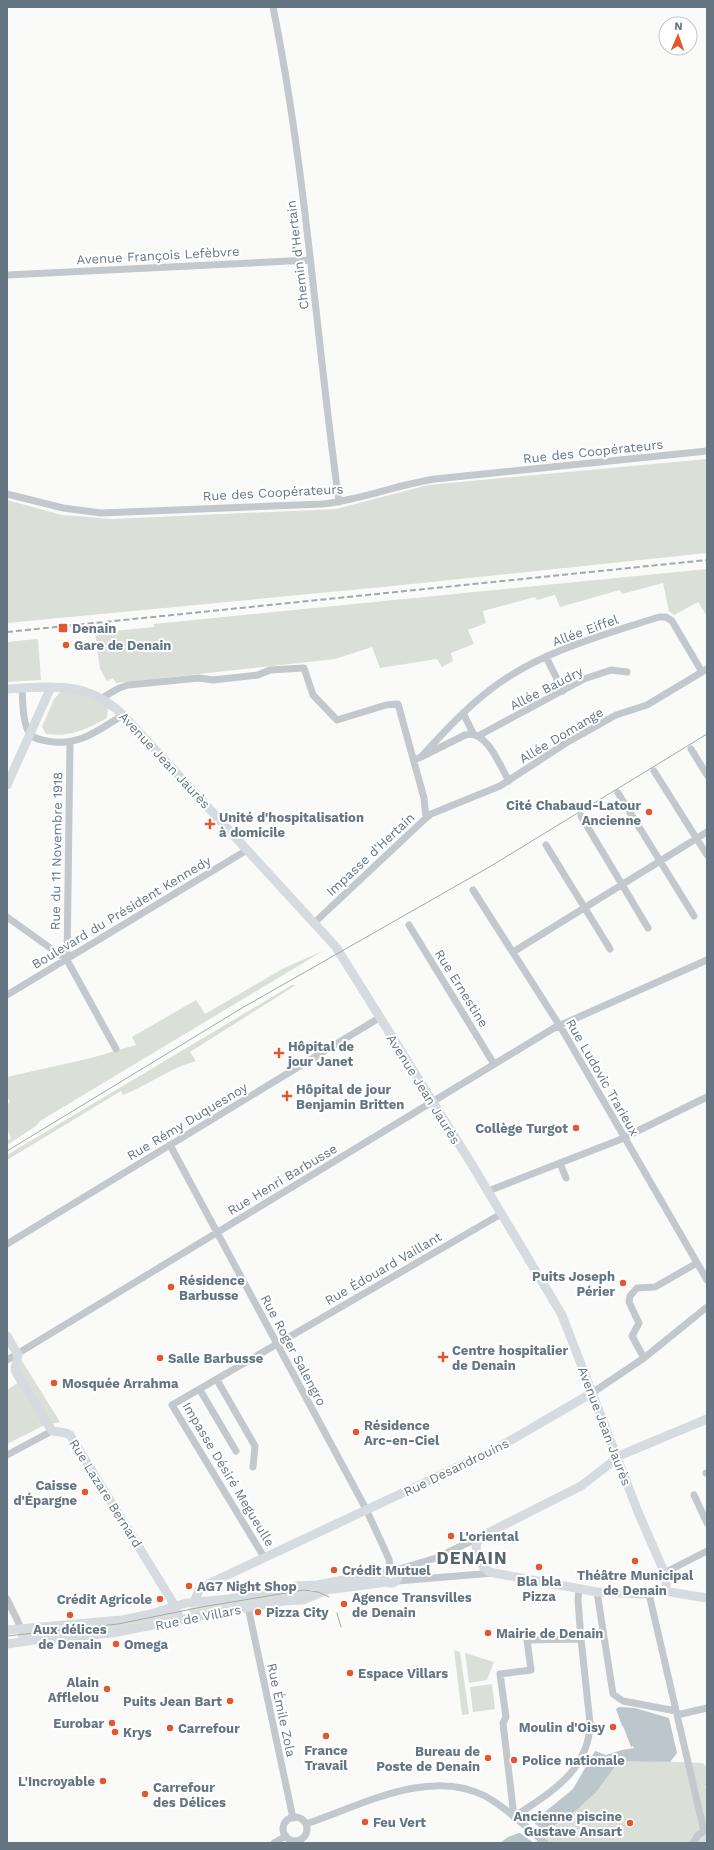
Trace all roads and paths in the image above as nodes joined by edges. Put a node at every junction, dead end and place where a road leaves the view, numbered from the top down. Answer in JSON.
{"nodes":[{"id":1,"x":273,"y":7,"type":"edge"},
{"id":2,"x":310,"y":260,"type":"junction"},
{"id":3,"x":7,"y":275,"type":"edge"},
{"id":4,"x":707,"y":451,"type":"edge"},
{"id":5,"x":7,"y":494,"type":"edge"},
{"id":6,"x":339,"y":502,"type":"junction"},
{"id":7,"x":546,"y":658,"type":"junction"},
{"id":8,"x":705,"y":671,"type":"edge"},
{"id":9,"x":627,"y":672,"type":"dead end"},
{"id":10,"x":51,"y":686,"type":"junction"},
{"id":11,"x":22,"y":688,"type":"junction"},
{"id":12,"x":7,"y":689,"type":"edge"},
{"id":13,"x":562,"y":691,"type":"junction"},
{"id":14,"x":102,"y":698,"type":"junction"},
{"id":15,"x":463,"y":713,"type":"junction"},
{"id":16,"x":123,"y":715,"type":"junction"},
{"id":17,"x":30,"y":735,"type":"junction"},
{"id":18,"x":476,"y":735,"type":"junction"},
{"id":19,"x":70,"y":742,"type":"junction"},
{"id":20,"x":691,"y":749,"type":"dead end"},
{"id":21,"x":417,"y":758,"type":"junction"},
{"id":22,"x":654,"y":771,"type":"dead end"},
{"id":23,"x":707,"y":775,"type":"edge"},
{"id":24,"x":509,"y":781,"type":"junction"},
{"id":25,"x":7,"y":785,"type":"edge"},
{"id":26,"x":618,"y":793,"type":"dead end"},
{"id":27,"x":581,"y":816,"type":"dead end"},
{"id":28,"x":426,"y":818,"type":"junction"},
{"id":29,"x":707,"y":832,"type":"edge"},
{"id":30,"x":697,"y":839,"type":"junction"},
{"id":31,"x":546,"y":845,"type":"dead end"},
{"id":32,"x":247,"y":850,"type":"junction"},
{"id":33,"x":707,"y":855,"type":"edge"},
{"id":34,"x":660,"y":861,"type":"junction"},
{"id":35,"x":622,"y":884,"type":"junction"},
{"id":36,"x":473,"y":890,"type":"dead end"},
{"id":37,"x":584,"y":908,"type":"junction"},
{"id":38,"x":694,"y":916,"type":"dead end"},
{"id":39,"x":7,"y":917,"type":"edge"},
{"id":40,"x":314,"y":923,"type":"junction"},
{"id":41,"x":409,"y":926,"type":"dead end"},
{"id":42,"x":648,"y":928,"type":"dead end"},
{"id":43,"x":610,"y":948,"type":"dead end"},
{"id":44,"x":513,"y":952,"type":"junction"},
{"id":45,"x":67,"y":960,"type":"junction"},
{"id":46,"x":707,"y":960,"type":"edge"},
{"id":47,"x":7,"y":995,"type":"edge"},
{"id":48,"x":379,"y":1018,"type":"junction"},
{"id":49,"x":560,"y":1025,"type":"junction"},
{"id":50,"x":116,"y":1049,"type":"dead end"},
{"id":51,"x":494,"y":1064,"type":"junction"},
{"id":52,"x":707,"y":1097,"type":"edge"},
{"id":53,"x":432,"y":1102,"type":"junction"},
{"id":54,"x":625,"y":1137,"type":"junction"},
{"id":55,"x":170,"y":1145,"type":"junction"},
{"id":56,"x":560,"y":1162,"type":"junction"},
{"id":57,"x":566,"y":1178,"type":"dead end"},
{"id":58,"x":488,"y":1191,"type":"junction"},
{"id":59,"x":501,"y":1214,"type":"junction"},
{"id":60,"x":216,"y":1232,"type":"junction"},
{"id":61,"x":7,"y":1244,"type":"edge"},
{"id":62,"x":697,"y":1263,"type":"junction"},
{"id":63,"x":707,"y":1280,"type":"edge"},
{"id":64,"x":707,"y":1307,"type":"edge"},
{"id":65,"x":7,"y":1336,"type":"edge"},
{"id":66,"x":277,"y":1343,"type":"junction"},
{"id":67,"x":18,"y":1353,"type":"junction"},
{"id":68,"x":644,"y":1358,"type":"junction"},
{"id":69,"x":7,"y":1360,"type":"edge"},
{"id":70,"x":217,"y":1380,"type":"junction"},
{"id":71,"x":200,"y":1390,"type":"junction"},
{"id":72,"x":592,"y":1393,"type":"junction"},
{"id":73,"x":707,"y":1419,"type":"edge"},
{"id":74,"x":52,"y":1431,"type":"junction"},
{"id":75,"x":236,"y":1451,"type":"dead end"},
{"id":76,"x":7,"y":1455,"type":"edge"},
{"id":77,"x":617,"y":1457,"type":"junction"},
{"id":78,"x":253,"y":1467,"type":"dead end"},
{"id":79,"x":694,"y":1495,"type":"dead end"},
{"id":80,"x":366,"y":1509,"type":"junction"},
{"id":81,"x":707,"y":1523,"type":"edge"},
{"id":82,"x":480,"y":1537,"type":"junction"},
{"id":83,"x":707,"y":1551,"type":"edge"},
{"id":84,"x":264,"y":1557,"type":"junction"},
{"id":85,"x":390,"y":1570,"type":"junction"},
{"id":86,"x":493,"y":1573,"type":"junction"},
{"id":87,"x":664,"y":1573,"type":"junction"},
{"id":88,"x":397,"y":1581,"type":"junction"},
{"id":89,"x":387,"y":1582,"type":"junction"},
{"id":90,"x":579,"y":1589,"type":"junction"},
{"id":91,"x":666,"y":1591,"type":"junction"},
{"id":92,"x":597,"y":1592,"type":"junction"},
{"id":93,"x":650,"y":1594,"type":"junction"},
{"id":94,"x":7,"y":1598,"type":"edge"},
{"id":95,"x":707,"y":1598,"type":"edge"},
{"id":96,"x":194,"y":1602,"type":"junction"},
{"id":97,"x":175,"y":1606,"type":"junction"},
{"id":98,"x":248,"y":1607,"type":"junction"},
{"id":99,"x":178,"y":1621,"type":"junction"},
{"id":100,"x":7,"y":1630,"type":"edge"},
{"id":101,"x":22,"y":1630,"type":"junction"},
{"id":102,"x":581,"y":1639,"type":"junction"},
{"id":103,"x":7,"y":1644,"type":"edge"},
{"id":104,"x":707,"y":1708,"type":"edge"},
{"id":105,"x":676,"y":1713,"type":"junction"},
{"id":106,"x":514,"y":1817,"type":"junction"},
{"id":107,"x":293,"y":1818,"type":"junction"},
{"id":108,"x":306,"y":1824,"type":"junction"},
{"id":109,"x":706,"y":1830,"type":"edge"},
{"id":110,"x":286,"y":1836,"type":"junction"},
{"id":111,"x":544,"y":1842,"type":"edge"},
{"id":112,"x":274,"y":1843,"type":"edge"},
{"id":113,"x":693,"y":1843,"type":"edge"}],
"edges":[{"from":1,"to":2,"type":"street","name":"Chemin d'Hertain"},
{"from":2,"to":3,"type":"street","name":"Avenue François Lefèbvre"},
{"from":2,"to":6,"type":"street","name":"Chemin d'Hertain"},
{"from":4,"to":6,"type":"street","name":"Rue des Coopérateurs"},
{"from":5,"to":6,"type":"street","name":"Rue des Coopérateurs"},
{"from":7,"to":8,"type":"street","name":"Allée Eiffel"},
{"from":7,"to":13,"type":"street"},
{"from":7,"to":15,"type":"street","name":"Allée Eiffel"},
{"from":8,"to":24,"type":"street","name":"Allée Domange"},
{"from":9,"to":13,"type":"street","name":"Allée Baudry"},
{"from":10,"to":11,"type":"street","name":"Avenue Jean Jaurès"},
{"from":10,"to":14,"type":"street","name":"Avenue Jean Jaurès"},
{"from":10,"to":17,"type":"street"},
{"from":11,"to":12,"type":"street","name":"Avenue Jean Jaurès"},
{"from":11,"to":17,"type":"street"},
{"from":13,"to":18,"type":"street","name":"Allée Baudry"},
{"from":14,"to":16,"type":"street","name":"Avenue Jean Jaurès"},
{"from":14,"to":21,"type":"street","name":"Impasse d'Hertain"},
{"from":15,"to":18,"type":"street"},
{"from":15,"to":21,"type":"street","name":"Allée Eiffel"},
{"from":16,"to":19,"type":"street"},
{"from":16,"to":32,"type":"street","name":"Avenue Jean Jaurès"},
{"from":17,"to":19,"type":"street"},
{"from":17,"to":25,"type":"street"},
{"from":18,"to":21,"type":"street","name":"Allée Baudry"},
{"from":18,"to":24,"type":"street"},
{"from":19,"to":45,"type":"street","name":"Rue du 11 Novembre 1918"},
{"from":20,"to":23,"type":"street"},
{"from":21,"to":28,"type":"street","name":"Impasse d'Hertain"},
{"from":22,"to":30,"type":"street"},
{"from":24,"to":28,"type":"street","name":"Allée Domange"},
{"from":26,"to":34,"type":"street"},
{"from":27,"to":35,"type":"street"},
{"from":28,"to":40,"type":"street","name":"Impasse d'Hertain"},
{"from":29,"to":30,"type":"street"},
{"from":30,"to":33,"type":"street"},
{"from":30,"to":34,"type":"street"},
{"from":31,"to":37,"type":"street"},
{"from":32,"to":40,"type":"street","name":"Avenue Jean Jaurès"},
{"from":32,"to":45,"type":"street","name":"Boulevard du Président Kennedy"},
{"from":34,"to":35,"type":"street"},
{"from":34,"to":38,"type":"street"},
{"from":35,"to":37,"type":"street"},
{"from":35,"to":42,"type":"street"},
{"from":36,"to":44,"type":"street","name":"Rue Ludovic Trarieux"},
{"from":37,"to":43,"type":"street"},
{"from":37,"to":44,"type":"street"},
{"from":39,"to":45,"type":"street"},
{"from":40,"to":48,"type":"street","name":"Avenue Jean Jaurès"},
{"from":41,"to":51,"type":"street","name":"Rue Ernestine"},
{"from":44,"to":49,"type":"street","name":"Rue Ludovic Trarieux"},
{"from":45,"to":47,"type":"street","name":"Boulevard du Président Kennedy"},
{"from":45,"to":50,"type":"street"},
{"from":46,"to":49,"type":"street","name":"Rue Henri Barbusse"},
{"from":48,"to":53,"type":"street","name":"Avenue Jean Jaurès"},
{"from":48,"to":55,"type":"street","name":"Rue Rémy Duquesnoy"},
{"from":49,"to":51,"type":"street","name":"Rue Henri Barbusse"},
{"from":49,"to":54,"type":"street","name":"Rue Ludovic Trarieux"},
{"from":51,"to":53,"type":"street","name":"Rue Henri Barbusse"},
{"from":52,"to":54,"type":"street"},
{"from":53,"to":58,"type":"street","name":"Avenue Jean Jaurès"},
{"from":53,"to":60,"type":"street","name":"Rue Henri Barbusse"},
{"from":54,"to":56,"type":"street"},
{"from":54,"to":62,"type":"street","name":"Rue Ludovic Trarieux"},
{"from":55,"to":60,"type":"street","name":"Rue Roger Salengro"},
{"from":55,"to":61,"type":"street","name":"Rue Rémy Duquesnoy"},
{"from":56,"to":57,"type":"street"},
{"from":56,"to":58,"type":"street"},
{"from":58,"to":59,"type":"street","name":"Avenue Jean Jaurès"},
{"from":59,"to":66,"type":"street","name":"Rue Édouard Vaillant"},
{"from":59,"to":72,"type":"street","name":"Avenue Jean Jaurès"},
{"from":60,"to":66,"type":"street","name":"Rue Roger Salengro"},
{"from":60,"to":67,"type":"street","name":"Rue Henri Barbusse"},
{"from":62,"to":63,"type":"street","name":"Rue Ludovic Trarieux"},
{"from":62,"to":68,"type":"street"},
{"from":64,"to":68,"type":"street","name":"Rue Desandrouins"},
{"from":65,"to":67,"type":"street"},
{"from":66,"to":70,"type":"street","name":"Impasse Désiré Megueulle"},
{"from":66,"to":80,"type":"street","name":"Rue Roger Salengro"},
{"from":67,"to":69,"type":"street","name":"Rue Henri Barbusse"},
{"from":67,"to":74,"type":"street","name":"Rue Lazare Bernard"},
{"from":68,"to":72,"type":"street","name":"Rue Desandrouins"},
{"from":70,"to":71,"type":"street","name":"Impasse Désiré Megueulle"},
{"from":70,"to":78,"type":"street"},
{"from":71,"to":75,"type":"street"},
{"from":71,"to":84,"type":"street","name":"Impasse Désiré Megueulle"},
{"from":72,"to":77,"type":"street","name":"Avenue Jean Jaurès"},
{"from":72,"to":80,"type":"street","name":"Rue Desandrouins"},
{"from":73,"to":77,"type":"street"},
{"from":74,"to":76,"type":"street"},
{"from":74,"to":97,"type":"street","name":"Rue Lazare Bernard"},
{"from":77,"to":82,"type":"street"},
{"from":77,"to":87,"type":"street","name":"Avenue Jean Jaurès"},
{"from":79,"to":81,"type":"street"},
{"from":80,"to":84,"type":"street","name":"Rue Desandrouins"},
{"from":80,"to":85,"type":"street","name":"Rue Roger Salengro"},
{"from":82,"to":85,"type":"street"},
{"from":82,"to":86,"type":"street"},
{"from":83,"to":87,"type":"street"},
{"from":84,"to":96,"type":"street","name":"Rue Desandrouins"},
{"from":85,"to":88,"type":"street"},
{"from":85,"to":89,"type":"street"},
{"from":85,"to":96,"type":"street","name":"Rue de Villars"},
{"from":86,"to":88,"type":"street"},
{"from":86,"to":90,"type":"street"},
{"from":87,"to":91,"type":"street","name":"Avenue Jean Jaurès"},
{"from":88,"to":89,"type":"street"},
{"from":89,"to":98,"type":"street","name":"Rue de Villars"},
{"from":90,"to":92,"type":"street"},
{"from":90,"to":102,"type":"street"},
{"from":91,"to":93,"type":"street"},
{"from":91,"to":95,"type":"street"},
{"from":92,"to":93,"type":"street"},
{"from":92,"to":105,"type":"street"},
{"from":93,"to":105,"type":"street"},
{"from":94,"to":101,"type":"street"},
{"from":96,"to":97,"type":"street","name":"Rue de Villars"},
{"from":97,"to":99,"type":"street","name":"Rue Lazare Bernard"},
{"from":97,"to":101,"type":"street","name":"Rue de Villars"},
{"from":98,"to":99,"type":"street","name":"Rue de Villars"},
{"from":98,"to":107,"type":"street","name":"Rue Émile Zola"},
{"from":99,"to":103,"type":"street","name":"Rue de Villars"},
{"from":100,"to":101,"type":"street","name":"Rue de Villars"},
{"from":102,"to":106,"type":"street"},
{"from":102,"to":106,"type":"street"},
{"from":104,"to":105,"type":"street"},
{"from":105,"to":109,"type":"street"},
{"from":106,"to":108,"type":"street"},
{"from":106,"to":111,"type":"street"},
{"from":107,"to":108,"type":"street"},
{"from":107,"to":110,"type":"street"},
{"from":108,"to":110,"type":"street"},
{"from":109,"to":113,"type":"street"},
{"from":110,"to":112,"type":"street"}]}
